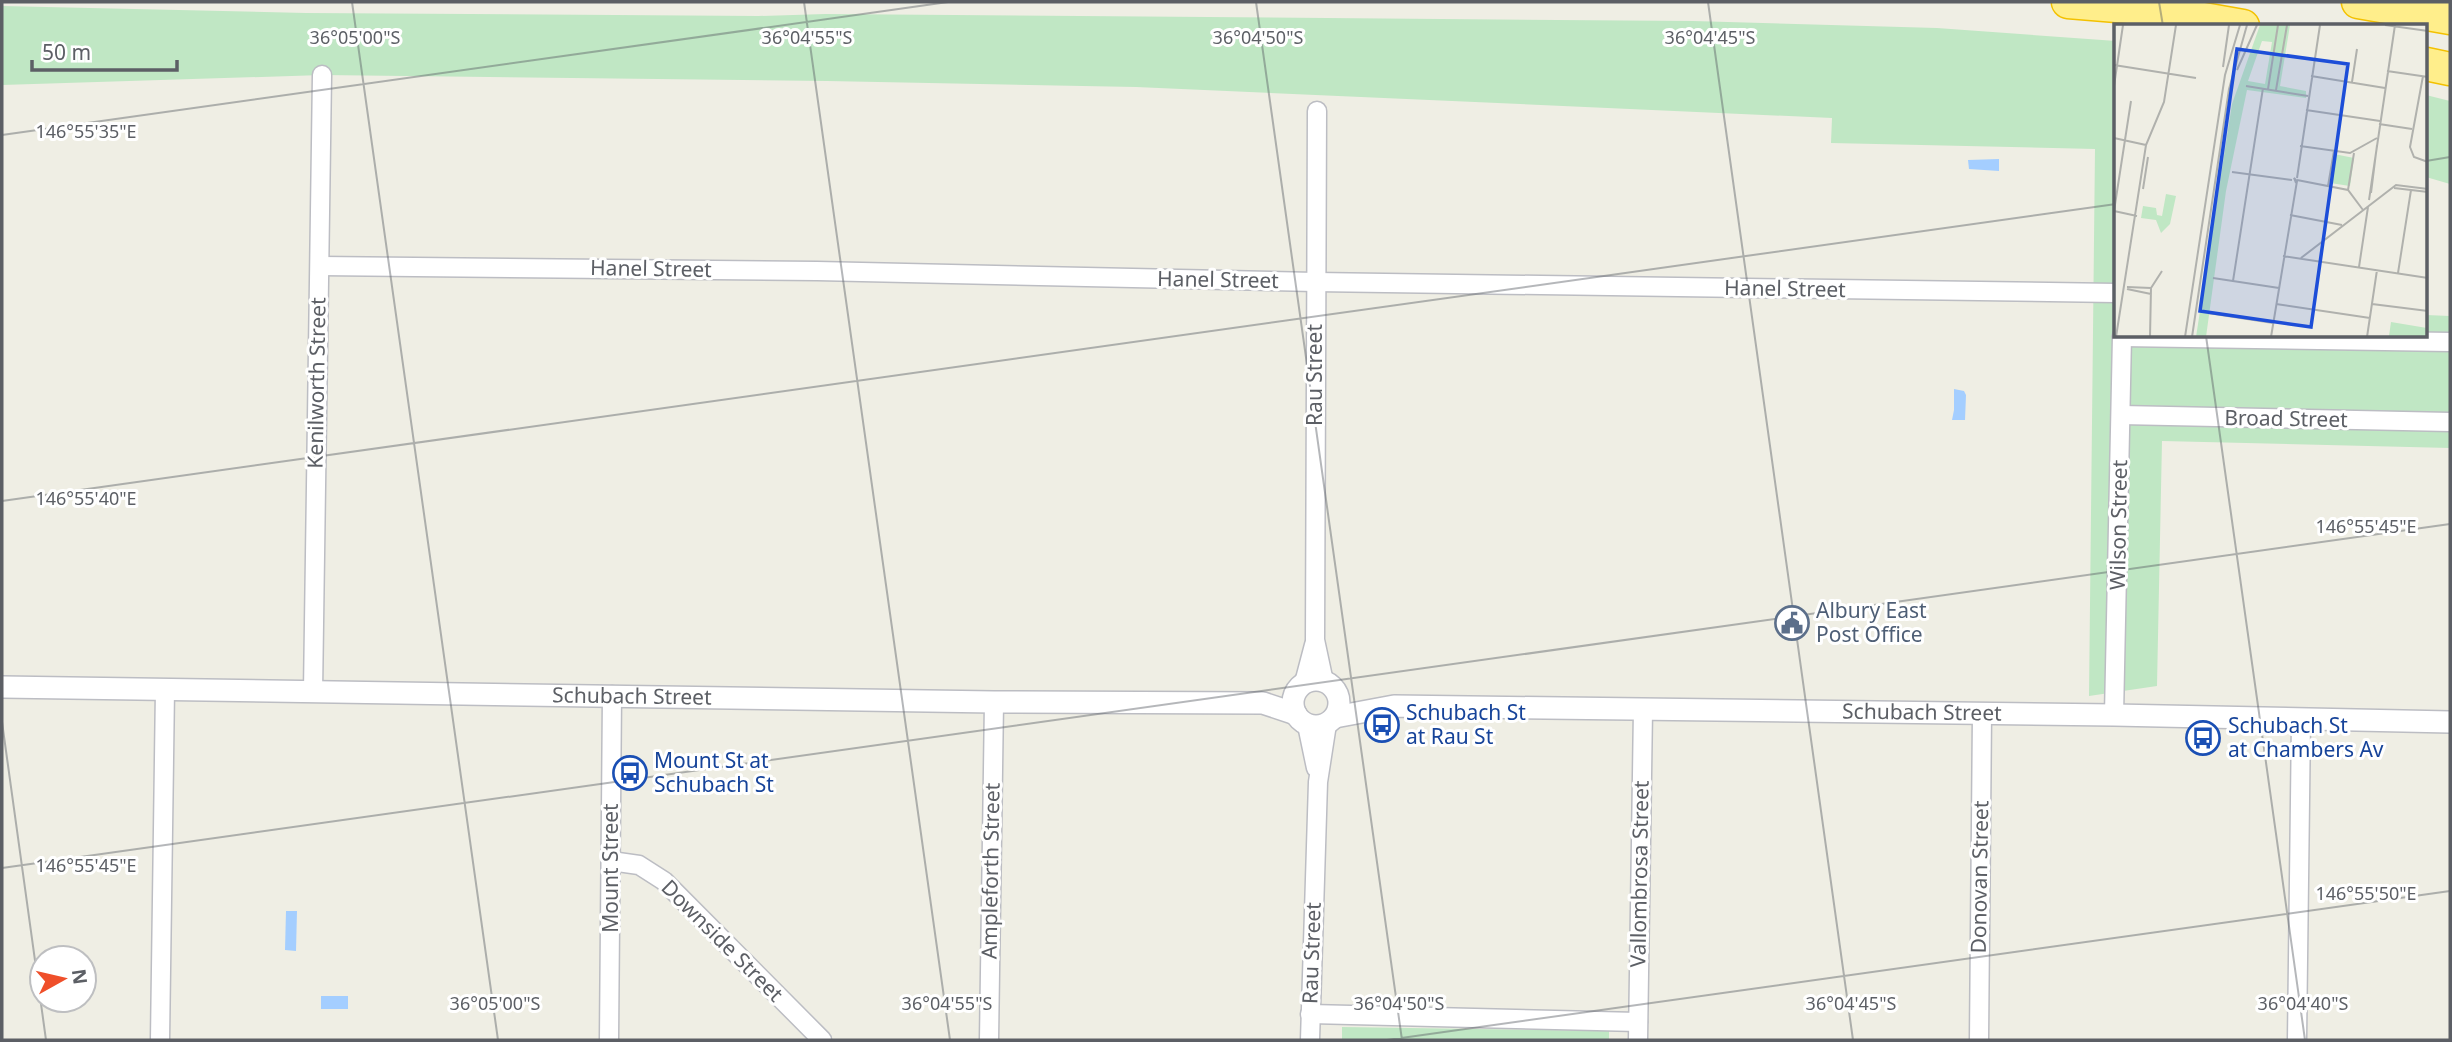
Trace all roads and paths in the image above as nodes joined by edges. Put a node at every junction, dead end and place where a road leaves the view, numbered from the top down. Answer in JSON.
{"nodes":[{"id":1,"x":2068,"y":2,"type":"edge"},
{"id":2,"x":2358,"y":2,"type":"edge"},
{"id":3,"x":2450,"y":18,"type":"edge"},
{"id":4,"x":2232,"y":24,"type":"edge"},
{"id":5,"x":2428,"y":64,"type":"edge"},
{"id":6,"x":2450,"y":69,"type":"edge"},
{"id":7,"x":322,"y":75,"type":"dead end"},
{"id":8,"x":1317,"y":111,"type":"dead end"},
{"id":9,"x":320,"y":266,"type":"junction"},
{"id":10,"x":1315,"y":282,"type":"junction"},
{"id":11,"x":2114,"y":293,"type":"edge"},
{"id":12,"x":2122,"y":338,"type":"edge"},
{"id":13,"x":2231,"y":338,"type":"edge"},
{"id":14,"x":2450,"y":342,"type":"edge"},
{"id":15,"x":2121,"y":415,"type":"junction"},
{"id":16,"x":2450,"y":422,"type":"edge"},
{"id":17,"x":2,"y":687,"type":"edge"},
{"id":18,"x":1315,"y":687,"type":"junction"},
{"id":19,"x":165,"y":689,"type":"junction"},
{"id":20,"x":313,"y":692,"type":"junction"},
{"id":21,"x":612,"y":695,"type":"junction"},
{"id":22,"x":994,"y":702,"type":"junction"},
{"id":23,"x":1263,"y":703,"type":"junction"},
{"id":24,"x":1394,"y":706,"type":"junction"},
{"id":25,"x":1643,"y":709,"type":"junction"},
{"id":26,"x":1982,"y":714,"type":"junction"},
{"id":27,"x":2114,"y":715,"type":"junction"},
{"id":28,"x":1316,"y":720,"type":"junction"},
{"id":29,"x":2301,"y":720,"type":"junction"},
{"id":30,"x":2450,"y":722,"type":"edge"},
{"id":31,"x":611,"y":861,"type":"junction"},
{"id":32,"x":1310,"y":1014,"type":"junction"},
{"id":33,"x":1638,"y":1031,"type":"edge"},
{"id":34,"x":160,"y":1040,"type":"edge"},
{"id":35,"x":609,"y":1040,"type":"edge"},
{"id":36,"x":822,"y":1040,"type":"edge"},
{"id":37,"x":989,"y":1040,"type":"edge"},
{"id":38,"x":1310,"y":1040,"type":"edge"},
{"id":39,"x":1979,"y":1040,"type":"edge"},
{"id":40,"x":2297,"y":1040,"type":"edge"}],
"edges":[{"from":1,"to":4,"type":"highway"},
{"from":2,"to":3,"type":"highway"},
{"from":5,"to":6,"type":"highway"},
{"from":7,"to":9,"type":"street","name":"Kenilworth Street"},
{"from":8,"to":10,"type":"street","name":"Rau Street"},
{"from":9,"to":10,"type":"street","name":"Hanel Street"},
{"from":9,"to":20,"type":"street","name":"Kenilworth Street"},
{"from":10,"to":11,"type":"street","name":"Hanel Street"},
{"from":10,"to":18,"type":"street","name":"Rau Street"},
{"from":12,"to":15,"type":"street","name":"Wilson Street"},
{"from":13,"to":14,"type":"street"},
{"from":15,"to":16,"type":"street","name":"Broad Street"},
{"from":15,"to":27,"type":"street","name":"Wilson Street"},
{"from":17,"to":19,"type":"street","name":"Schubach Street"},
{"from":18,"to":23,"type":"street","name":"Schubach Street"},
{"from":18,"to":24,"type":"street","name":"Schubach Street"},
{"from":18,"to":28,"type":"street"},
{"from":18,"to":28,"type":"street"},
{"from":19,"to":20,"type":"street","name":"Schubach Street"},
{"from":19,"to":34,"type":"street"},
{"from":20,"to":21,"type":"street","name":"Schubach Street"},
{"from":21,"to":22,"type":"street","name":"Schubach Street"},
{"from":21,"to":31,"type":"street","name":"Mount Street"},
{"from":22,"to":23,"type":"street","name":"Schubach Street"},
{"from":22,"to":37,"type":"street","name":"Ampleforth Street"},
{"from":23,"to":28,"type":"street","name":"Schubach Street"},
{"from":24,"to":25,"type":"street","name":"Schubach Street"},
{"from":24,"to":28,"type":"street","name":"Schubach Street"},
{"from":25,"to":26,"type":"street","name":"Schubach Street"},
{"from":25,"to":33,"type":"street","name":"Vallombrosa Street"},
{"from":26,"to":27,"type":"street","name":"Schubach Street"},
{"from":26,"to":39,"type":"street","name":"Donovan Street"},
{"from":27,"to":29,"type":"street","name":"Schubach Street"},
{"from":28,"to":32,"type":"street","name":"Rau Street"},
{"from":29,"to":30,"type":"street","name":"Schubach Street"},
{"from":29,"to":40,"type":"street"},
{"from":31,"to":35,"type":"street","name":"Mount Street"},
{"from":31,"to":36,"type":"street","name":"Downside Street"},
{"from":32,"to":33,"type":"street"},
{"from":32,"to":38,"type":"street","name":"Rau Street"}]}
